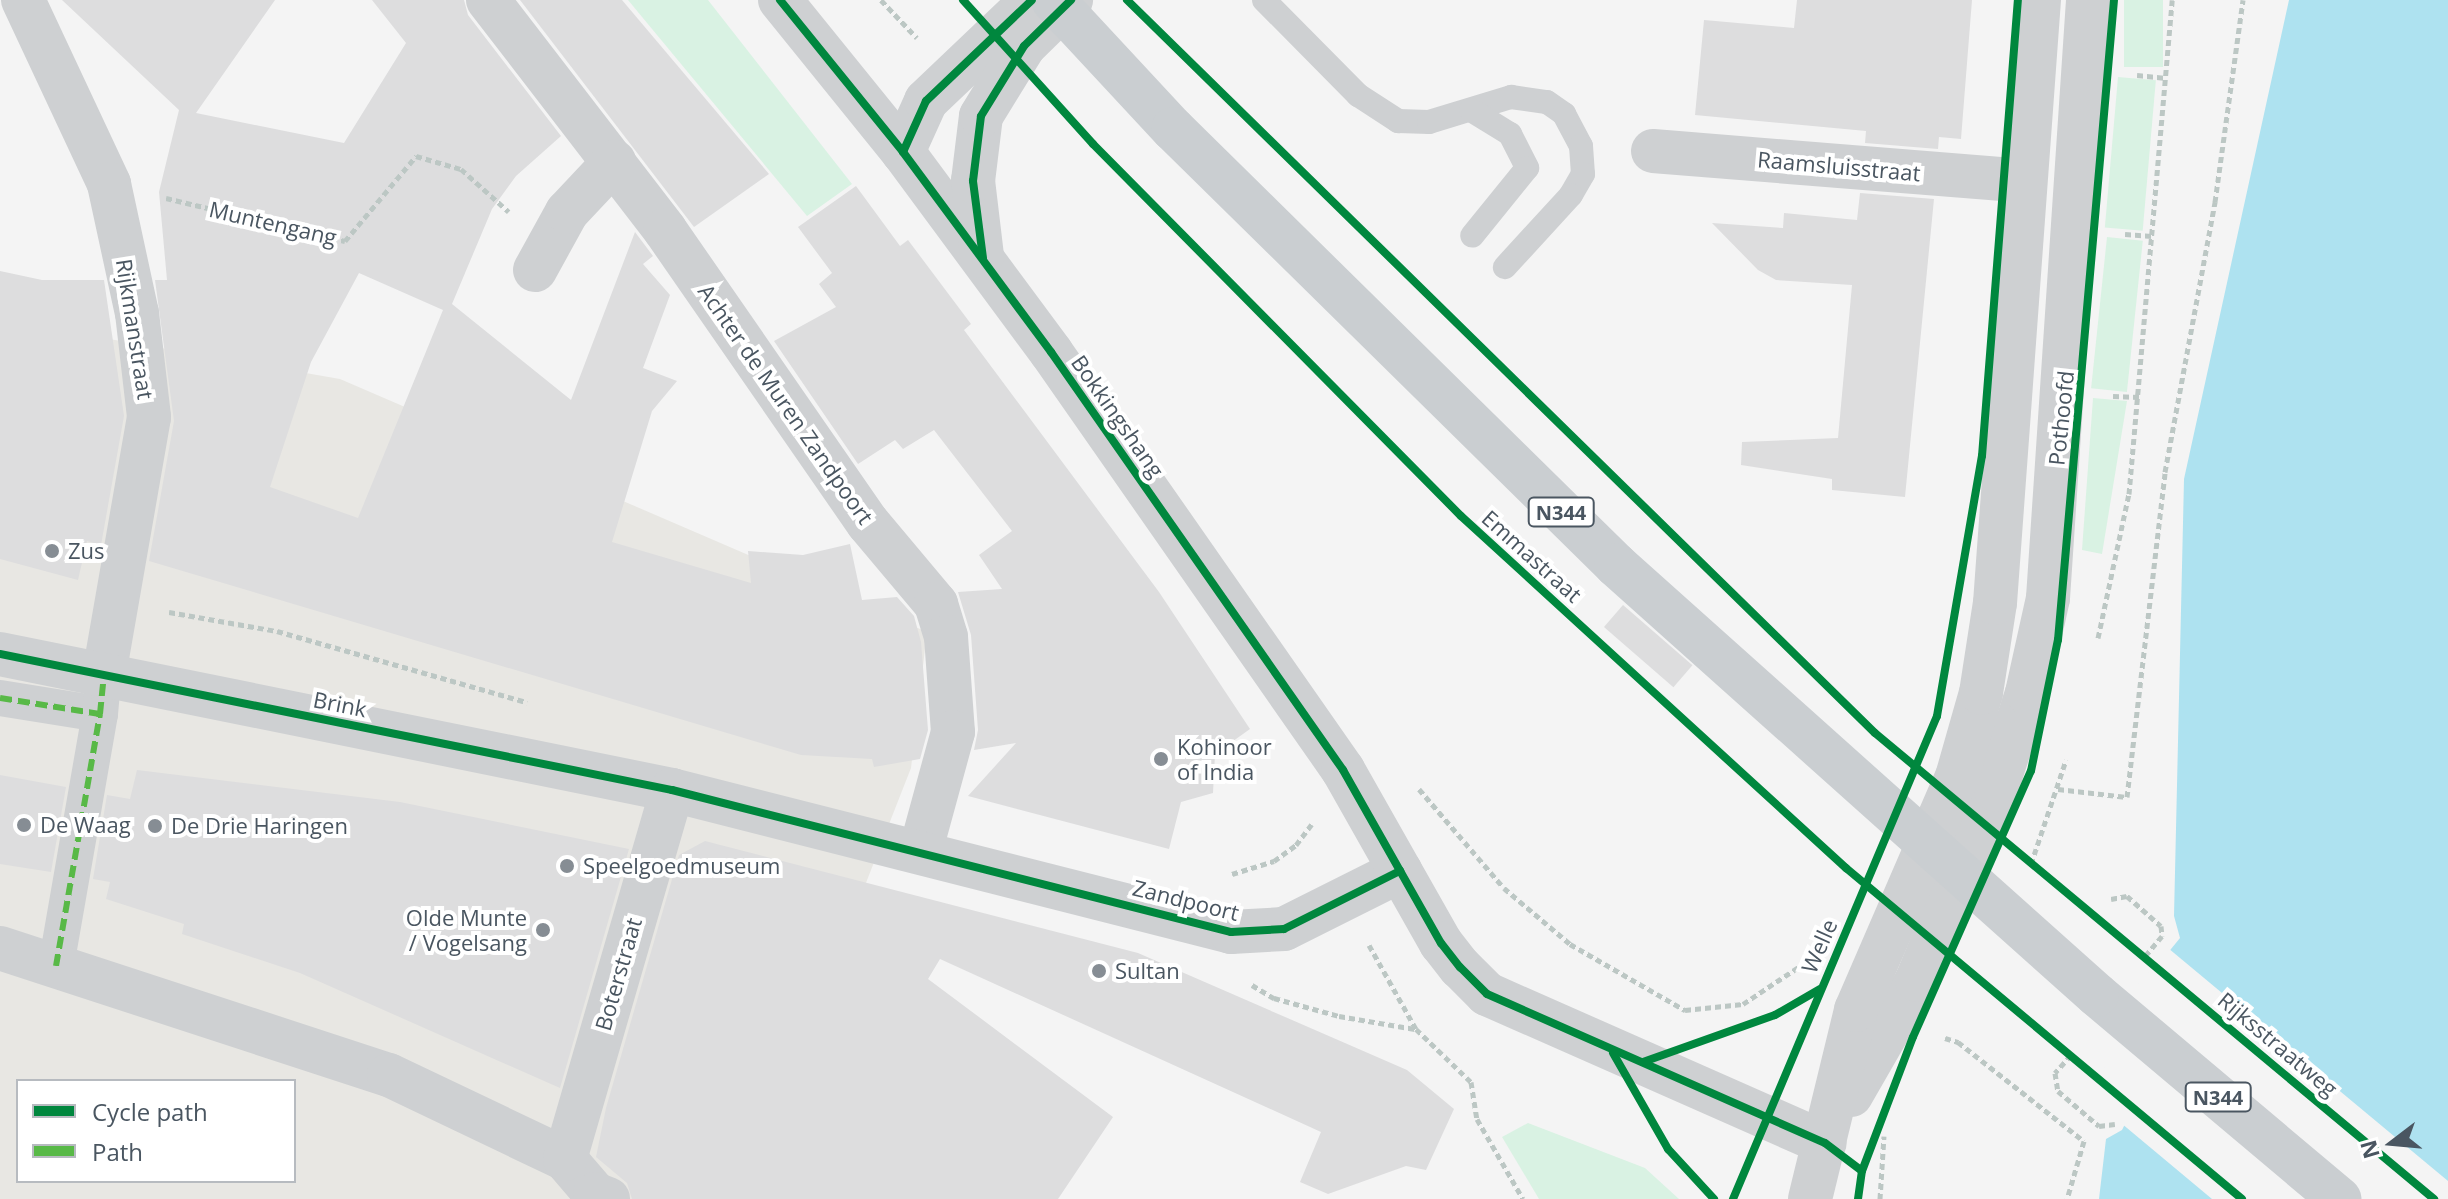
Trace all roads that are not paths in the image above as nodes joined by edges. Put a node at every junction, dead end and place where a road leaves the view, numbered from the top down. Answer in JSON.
{"nodes":[{"id":1,"x":23,"y":0,"type":"edge"},
{"id":2,"x":488,"y":0,"type":"edge"},
{"id":3,"x":780,"y":0,"type":"edge"},
{"id":4,"x":1032,"y":0,"type":"edge"},
{"id":5,"x":1053,"y":0,"type":"edge"},
{"id":6,"x":1071,"y":0,"type":"edge"},
{"id":7,"x":1264,"y":0,"type":"edge"},
{"id":8,"x":2039,"y":0,"type":"edge"},
{"id":9,"x":2088,"y":0,"type":"edge"},
{"id":10,"x":1471,"y":110,"type":"junction"},
{"id":11,"x":1653,"y":151,"type":"dead end"},
{"id":12,"x":903,"y":152,"type":"junction"},
{"id":13,"x":614,"y":162,"type":"junction"},
{"id":14,"x":2025,"y":181,"type":"junction"},
{"id":15,"x":1472,"y":236,"type":"dead end"},
{"id":16,"x":983,"y":262,"type":"junction"},
{"id":17,"x":1505,"y":267,"type":"dead end"},
{"id":18,"x":535,"y":270,"type":"dead end"},
{"id":19,"x":0,"y":654,"type":"edge"},
{"id":20,"x":102,"y":694,"type":"junction"},
{"id":21,"x":0,"y":698,"type":"edge"},
{"id":22,"x":1976,"y":784,"type":"junction"},
{"id":23,"x":672,"y":790,"type":"junction"},
{"id":24,"x":921,"y":849,"type":"junction"},
{"id":25,"x":1400,"y":871,"type":"junction"},
{"id":26,"x":0,"y":948,"type":"edge"},
{"id":27,"x":56,"y":966,"type":"junction"},
{"id":28,"x":1825,"y":1143,"type":"junction"},
{"id":29,"x":583,"y":1184,"type":"edge"},
{"id":30,"x":1810,"y":1199,"type":"edge"},
{"id":31,"x":2339,"y":1199,"type":"edge"}],
"edges":[{"from":1,"to":20,"type":"street","name":"Rijkmanstraat"},
{"from":2,"to":13,"type":"street","name":"Achter de Muren Zandpoort"},
{"from":3,"to":12,"type":"street","name":"Bokkingshang"},
{"from":4,"to":12,"type":"street"},
{"from":5,"to":31,"type":"main road","number":"N344","bridge":true},
{"from":6,"to":16,"type":"street"},
{"from":7,"to":10,"type":"lane"},
{"from":8,"to":14,"type":"street"},
{"from":9,"to":22,"type":"street","name":"Pothoofd"},
{"from":10,"to":15,"type":"lane"},
{"from":10,"to":17,"type":"lane"},
{"from":11,"to":14,"type":"street","name":"Raamsluisstraat"},
{"from":12,"to":16,"type":"street","name":"Bokkingshang"},
{"from":13,"to":18,"type":"street"},
{"from":13,"to":24,"type":"street","name":"Achter de Muren Zandpoort"},
{"from":14,"to":22,"type":"street"},
{"from":16,"to":25,"type":"street","name":"Bokkingshang"},
{"from":19,"to":20,"type":"street","name":"Brink"},
{"from":20,"to":21,"type":"street","name":"Brink"},
{"from":20,"to":23,"type":"street","name":"Brink"},
{"from":20,"to":27,"type":"street"},
{"from":22,"to":28,"type":"street"},
{"from":23,"to":24,"type":"street","name":"Zandpoort"},
{"from":23,"to":29,"type":"street","name":"Boterstraat"},
{"from":24,"to":25,"type":"street","name":"Zandpoort"},
{"from":25,"to":28,"type":"street"},
{"from":26,"to":27,"type":"street"},
{"from":27,"to":29,"type":"street"},
{"from":28,"to":30,"type":"street"}]}
